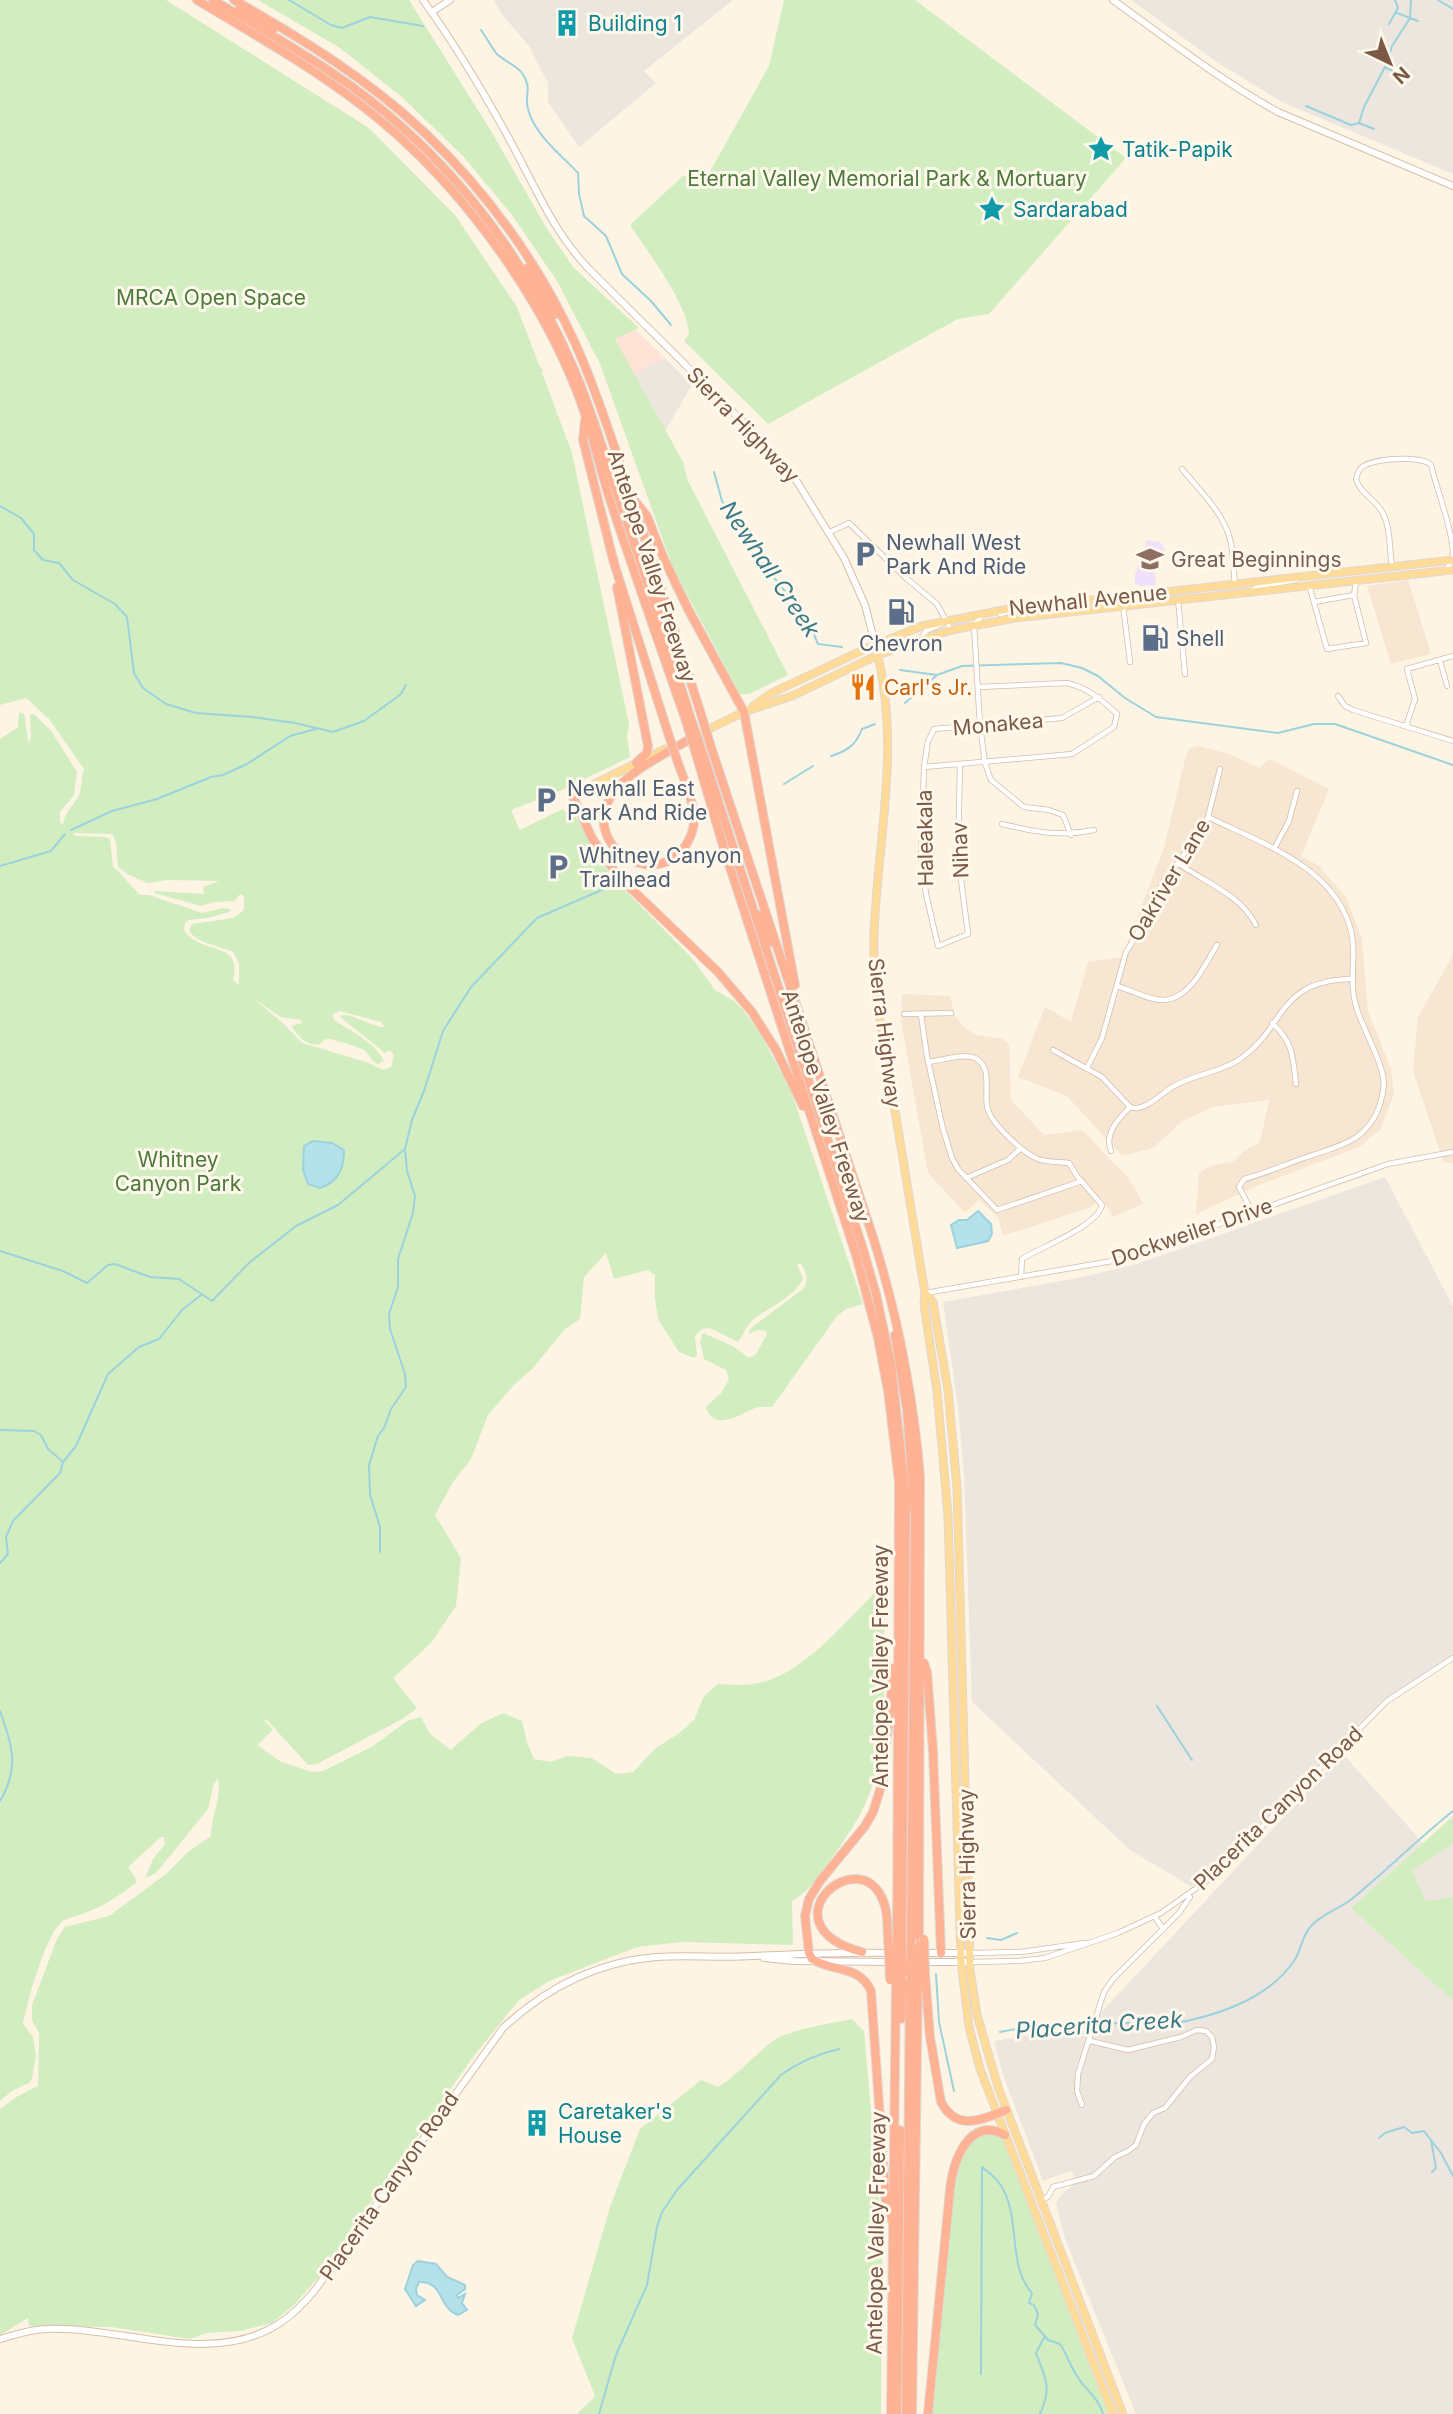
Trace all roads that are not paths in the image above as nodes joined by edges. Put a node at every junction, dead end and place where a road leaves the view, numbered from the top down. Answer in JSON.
{"nodes":[{"id":1,"x":197,"y":0,"type":"edge"},
{"id":2,"x":213,"y":0,"type":"edge"},
{"id":3,"x":223,"y":0,"type":"edge"},
{"id":4,"x":234,"y":0,"type":"edge"},
{"id":5,"x":423,"y":0,"type":"edge"},
{"id":6,"x":450,"y":0,"type":"edge"},
{"id":7,"x":1112,"y":0,"type":"edge"},
{"id":8,"x":432,"y":12,"type":"junction"},
{"id":9,"x":1453,"y":186,"type":"edge"},
{"id":10,"x":585,"y":414,"type":"junction"},
{"id":11,"x":1182,"y":469,"type":"dead end"},
{"id":12,"x":631,"y":496,"type":"junction"},
{"id":13,"x":830,"y":532,"type":"junction"},
{"id":14,"x":1453,"y":560,"type":"edge"},
{"id":15,"x":614,"y":563,"type":"junction"},
{"id":16,"x":1392,"y":566,"type":"junction"},
{"id":17,"x":1449,"y":570,"type":"edge"},
{"id":18,"x":1304,"y":577,"type":"junction"},
{"id":19,"x":1356,"y":580,"type":"junction"},
{"id":20,"x":1235,"y":584,"type":"junction"},
{"id":21,"x":1309,"y":585,"type":"junction"},
{"id":22,"x":1191,"y":589,"type":"junction"},
{"id":23,"x":1163,"y":592,"type":"junction"},
{"id":24,"x":1251,"y":592,"type":"junction"},
{"id":25,"x":1354,"y":595,"type":"junction"},
{"id":26,"x":1200,"y":596,"type":"junction"},
{"id":27,"x":1178,"y":600,"type":"junction"},
{"id":28,"x":1164,"y":601,"type":"junction"},
{"id":29,"x":1314,"y":603,"type":"junction"},
{"id":30,"x":1028,"y":605,"type":"junction"},
{"id":31,"x":1123,"y":605,"type":"junction"},
{"id":32,"x":944,"y":620,"type":"junction"},
{"id":33,"x":974,"y":625,"type":"junction"},
{"id":34,"x":951,"y":630,"type":"junction"},
{"id":35,"x":920,"y":640,"type":"junction"},
{"id":36,"x":875,"y":644,"type":"junction"},
{"id":37,"x":878,"y":655,"type":"junction"},
{"id":38,"x":1453,"y":656,"type":"edge"},
{"id":39,"x":1439,"y":660,"type":"junction"},
{"id":40,"x":1129,"y":662,"type":"dead end"},
{"id":41,"x":1185,"y":674,"type":"dead end"},
{"id":42,"x":1447,"y":686,"type":"dead end"},
{"id":43,"x":979,"y":687,"type":"junction"},
{"id":44,"x":1338,"y":696,"type":"dead end"},
{"id":45,"x":1099,"y":697,"type":"junction"},
{"id":46,"x":744,"y":712,"type":"junction"},
{"id":47,"x":693,"y":718,"type":"junction"},
{"id":48,"x":980,"y":726,"type":"junction"},
{"id":49,"x":1406,"y":726,"type":"junction"},
{"id":50,"x":934,"y":729,"type":"joint"},
{"id":51,"x":696,"y":735,"type":"junction"},
{"id":52,"x":1453,"y":741,"type":"edge"},
{"id":53,"x":704,"y":750,"type":"junction"},
{"id":54,"x":985,"y":763,"type":"junction"},
{"id":55,"x":636,"y":764,"type":"junction"},
{"id":56,"x":960,"y":765,"type":"junction"},
{"id":57,"x":924,"y":767,"type":"junction"},
{"id":58,"x":1220,"y":769,"type":"dead end"},
{"id":59,"x":1297,"y":791,"type":"dead end"},
{"id":60,"x":572,"y":795,"type":"joint"},
{"id":61,"x":1208,"y":817,"type":"junction"},
{"id":62,"x":1002,"y":824,"type":"dead end"},
{"id":63,"x":1094,"y":830,"type":"dead end"},
{"id":64,"x":1072,"y":835,"type":"junction"},
{"id":65,"x":1274,"y":849,"type":"junction"},
{"id":66,"x":1178,"y":863,"type":"junction"},
{"id":67,"x":1256,"y":925,"type":"dead end"},
{"id":68,"x":1217,"y":945,"type":"dead end"},
{"id":69,"x":938,"y":946,"type":"joint"},
{"id":70,"x":1351,"y":979,"type":"junction"},
{"id":71,"x":1117,"y":986,"type":"junction"},
{"id":72,"x":951,"y":1013,"type":"dead end"},
{"id":73,"x":904,"y":1014,"type":"dead end"},
{"id":74,"x":921,"y":1015,"type":"junction"},
{"id":75,"x":801,"y":1017,"type":"junction"},
{"id":76,"x":1272,"y":1023,"type":"junction"},
{"id":77,"x":1053,"y":1050,"type":"dead end"},
{"id":78,"x":929,"y":1062,"type":"junction"},
{"id":79,"x":1087,"y":1068,"type":"junction"},
{"id":80,"x":1296,"y":1084,"type":"dead end"},
{"id":81,"x":1130,"y":1107,"type":"junction"},
{"id":82,"x":810,"y":1115,"type":"junction"},
{"id":83,"x":1021,"y":1148,"type":"junction"},
{"id":84,"x":1111,"y":1151,"type":"dead end"},
{"id":85,"x":1453,"y":1152,"type":"edge"},
{"id":86,"x":966,"y":1178,"type":"junction"},
{"id":87,"x":1082,"y":1181,"type":"junction"},
{"id":88,"x":1252,"y":1212,"type":"junction"},
{"id":89,"x":1021,"y":1276,"type":"junction"},
{"id":90,"x":879,"y":1293,"type":"junction"},
{"id":91,"x":925,"y":1293,"type":"junction"},
{"id":92,"x":898,"y":1651,"type":"junction"},
{"id":93,"x":921,"y":1654,"type":"junction"},
{"id":94,"x":1453,"y":1658,"type":"edge"},
{"id":95,"x":1192,"y":1893,"type":"junction"},
{"id":96,"x":1155,"y":1917,"type":"junction"},
{"id":97,"x":1163,"y":1930,"type":"junction"},
{"id":98,"x":896,"y":1935,"type":"junction"},
{"id":99,"x":918,"y":1939,"type":"junction"},
{"id":100,"x":1092,"y":1942,"type":"junction"},
{"id":101,"x":808,"y":1952,"type":"junction"},
{"id":102,"x":862,"y":1952,"type":"junction"},
{"id":103,"x":941,"y":1953,"type":"junction"},
{"id":104,"x":961,"y":1953,"type":"junction"},
{"id":105,"x":970,"y":1953,"type":"junction"},
{"id":106,"x":752,"y":1956,"type":"junction"},
{"id":107,"x":816,"y":1962,"type":"junction"},
{"id":108,"x":961,"y":1962,"type":"junction"},
{"id":109,"x":970,"y":1962,"type":"junction"},
{"id":110,"x":918,"y":1974,"type":"junction"},
{"id":111,"x":896,"y":1980,"type":"junction"},
{"id":112,"x":1090,"y":2041,"type":"junction"},
{"id":113,"x":1082,"y":2105,"type":"dead end"},
{"id":114,"x":1002,"y":2112,"type":"junction"},
{"id":115,"x":1005,"y":2135,"type":"junction"},
{"id":116,"x":1041,"y":2200,"type":"junction"},
{"id":117,"x":893,"y":2223,"type":"junction"},
{"id":118,"x":1079,"y":2298,"type":"junction"},
{"id":119,"x":1069,"y":2301,"type":"junction"},
{"id":120,"x":0,"y":2339,"type":"edge"},
{"id":121,"x":891,"y":2414,"type":"edge"},
{"id":122,"x":897,"y":2414,"type":"edge"},
{"id":123,"x":906,"y":2414,"type":"edge"},
{"id":124,"x":912,"y":2414,"type":"edge"},
{"id":125,"x":928,"y":2414,"type":"edge"},
{"id":126,"x":1113,"y":2414,"type":"edge"},
{"id":127,"x":1123,"y":2414,"type":"edge"}],
"edges":[{"from":1,"to":10,"type":"highway","name":"Antelope Valley Freeway"},
{"from":2,"to":47,"type":"highway"},
{"from":3,"to":47,"type":"highway"},
{"from":4,"to":12,"type":"highway","name":"Antelope Valley Freeway"},
{"from":5,"to":8,"type":"main road","name":"Sierra Highway"},
{"from":6,"to":8,"type":"main road"},
{"from":7,"to":9,"type":"main road"},
{"from":8,"to":13,"type":"main road","name":"Sierra Highway"},
{"from":10,"to":15,"type":"highway"},
{"from":10,"to":47,"type":"highway","name":"Antelope Valley Freeway"},
{"from":11,"to":20,"type":"street"},
{"from":12,"to":46,"type":"highway"},
{"from":12,"to":47,"type":"highway","name":"Antelope Valley Freeway"},
{"from":13,"to":32,"type":"street"},
{"from":13,"to":36,"type":"main road","name":"Sierra Highway"},
{"from":14,"to":16,"type":"main road","name":"Newhall Avenue"},
{"from":14,"to":16,"type":"street"},
{"from":14,"to":17,"type":"street"},
{"from":15,"to":51,"type":"highway","bridge":true},
{"from":15,"to":55,"type":"highway"},
{"from":16,"to":18,"type":"main road","name":"Newhall Avenue"},
{"from":17,"to":19,"type":"main road","name":"Newhall Avenue"},
{"from":18,"to":20,"type":"main road","name":"Newhall Avenue"},
{"from":18,"to":24,"type":"street"},
{"from":19,"to":21,"type":"main road","name":"Newhall Avenue"},
{"from":19,"to":25,"type":"street"},
{"from":20,"to":22,"type":"main road","name":"Newhall Avenue"},
{"from":20,"to":26,"type":"main road"},
{"from":21,"to":24,"type":"main road","name":"Newhall Avenue"},
{"from":21,"to":29,"type":"street"},
{"from":22,"to":23,"type":"main road","name":"Newhall Avenue"},
{"from":22,"to":28,"type":"main road"},
{"from":23,"to":30,"type":"main road","name":"Newhall Avenue"},
{"from":23,"to":31,"type":"main road"},
{"from":24,"to":26,"type":"main road","name":"Newhall Avenue"},
{"from":25,"to":29,"type":"street"},
{"from":25,"to":29,"type":"street"},
{"from":26,"to":27,"type":"main road","name":"Newhall Avenue"},
{"from":27,"to":28,"type":"main road","name":"Newhall Avenue"},
{"from":27,"to":41,"type":"street"},
{"from":28,"to":31,"type":"main road","name":"Newhall Avenue"},
{"from":30,"to":32,"type":"main road","name":"Newhall Avenue"},
{"from":30,"to":33,"type":"street"},
{"from":31,"to":33,"type":"main road","name":"Newhall Avenue"},
{"from":31,"to":40,"type":"street"},
{"from":32,"to":34,"type":"street"},
{"from":32,"to":35,"type":"street"},
{"from":32,"to":36,"type":"main road","name":"Newhall Avenue"},
{"from":33,"to":34,"type":"main road","name":"Newhall Avenue"},
{"from":33,"to":43,"type":"street"},
{"from":34,"to":35,"type":"main road","name":"Newhall Avenue"},
{"from":35,"to":37,"type":"main road","name":"Newhall Avenue"},
{"from":36,"to":37,"type":"main road","name":"Sierra Highway"},
{"from":36,"to":46,"type":"main road","name":"Newhall Avenue"},
{"from":37,"to":46,"type":"main road","name":"Newhall Avenue"},
{"from":37,"to":91,"type":"main road","name":"Sierra Highway"},
{"from":38,"to":39,"type":"street"},
{"from":39,"to":42,"type":"street"},
{"from":39,"to":49,"type":"street"},
{"from":43,"to":45,"type":"street"},
{"from":43,"to":48,"type":"street"},
{"from":44,"to":49,"type":"street"},
{"from":45,"to":48,"type":"street","name":"Monakea"},
{"from":45,"to":54,"type":"street"},
{"from":46,"to":51,"type":"main road","name":"Newhall Avenue"},
{"from":46,"to":75,"type":"highway"},
{"from":47,"to":53,"type":"highway","name":"Antelope Valley Freeway","bridge":true},
{"from":47,"to":53,"type":"highway","name":"Antelope Valley Freeway","bridge":true},
{"from":48,"to":50,"type":"street","name":"Monakea"},
{"from":48,"to":54,"type":"street"},
{"from":49,"to":52,"type":"street"},
{"from":50,"to":57,"type":"street","name":"Haleakala"},
{"from":51,"to":55,"type":"main road","name":"Newhall Avenue"},
{"from":53,"to":75,"type":"highway","name":"Antelope Valley Freeway"},
{"from":53,"to":82,"type":"highway","name":"Antelope Valley Freeway"},
{"from":53,"to":90,"type":"highway"},
{"from":54,"to":56,"type":"street"},
{"from":54,"to":64,"type":"street"},
{"from":55,"to":60,"type":"main road","name":"Newhall Avenue"},
{"from":56,"to":57,"type":"street"},
{"from":56,"to":69,"type":"street","name":"Nihav"},
{"from":57,"to":69,"type":"street","name":"Haleakala"},
{"from":58,"to":61,"type":"street","name":"Oakriver Lane"},
{"from":59,"to":65,"type":"street"},
{"from":60,"to":82,"type":"highway"},
{"from":61,"to":65,"type":"street"},
{"from":61,"to":66,"type":"street","name":"Oakriver Lane"},
{"from":62,"to":64,"type":"street"},
{"from":63,"to":64,"type":"street"},
{"from":65,"to":70,"type":"street"},
{"from":66,"to":67,"type":"street"},
{"from":66,"to":71,"type":"street","name":"Oakriver Lane"},
{"from":68,"to":71,"type":"street"},
{"from":70,"to":76,"type":"street"},
{"from":70,"to":88,"type":"street"},
{"from":71,"to":79,"type":"street","name":"Oakriver Lane"},
{"from":72,"to":74,"type":"street"},
{"from":73,"to":74,"type":"street"},
{"from":74,"to":78,"type":"street"},
{"from":75,"to":90,"type":"highway","name":"Antelope Valley Freeway"},
{"from":76,"to":80,"type":"street"},
{"from":76,"to":81,"type":"street"},
{"from":77,"to":79,"type":"street"},
{"from":78,"to":83,"type":"street"},
{"from":78,"to":86,"type":"street"},
{"from":79,"to":81,"type":"street"},
{"from":81,"to":84,"type":"street"},
{"from":82,"to":90,"type":"highway","name":"Antelope Valley Freeway"},
{"from":83,"to":86,"type":"street"},
{"from":83,"to":87,"type":"street"},
{"from":85,"to":88,"type":"street","name":"Dockweiler Drive"},
{"from":86,"to":87,"type":"street"},
{"from":87,"to":89,"type":"street"},
{"from":88,"to":89,"type":"street","name":"Dockweiler Drive"},
{"from":89,"to":91,"type":"street","name":"Dockweiler Drive"},
{"from":90,"to":92,"type":"highway","name":"Antelope Valley Freeway"},
{"from":90,"to":93,"type":"highway","name":"Antelope Valley Freeway"},
{"from":90,"to":98,"type":"highway"},
{"from":90,"to":99,"type":"highway"},
{"from":91,"to":104,"type":"main road","name":"Sierra Highway"},
{"from":91,"to":105,"type":"main road","name":"Sierra Highway"},
{"from":92,"to":98,"type":"highway","name":"Antelope Valley Freeway"},
{"from":92,"to":101,"type":"highway"},
{"from":93,"to":99,"type":"highway","name":"Antelope Valley Freeway"},
{"from":93,"to":103,"type":"highway"},
{"from":94,"to":95,"type":"street","name":"Placerita Canyon Road"},
{"from":95,"to":96,"type":"street","name":"Placerita Canyon Road"},
{"from":95,"to":97,"type":"street"},
{"from":96,"to":97,"type":"street"},
{"from":96,"to":100,"type":"street","name":"Placerita Canyon Road"},
{"from":97,"to":112,"type":"street"},
{"from":98,"to":102,"type":"highway"},
{"from":98,"to":111,"type":"highway","name":"Antelope Valley Freeway","bridge":true},
{"from":99,"to":110,"type":"highway","bridge":true},
{"from":99,"to":110,"type":"highway","bridge":true},
{"from":100,"to":105,"type":"street","name":"Placerita Canyon Road"},
{"from":100,"to":109,"type":"street","name":"Placerita Canyon Road"},
{"from":101,"to":102,"type":"main road","name":"Placerita Canyon Road"},
{"from":101,"to":106,"type":"main road","name":"Placerita Canyon Road"},
{"from":101,"to":107,"type":"highway"},
{"from":102,"to":103,"type":"main road","name":"Placerita Canyon Road"},
{"from":103,"to":104,"type":"main road","name":"Placerita Canyon Road"},
{"from":104,"to":105,"type":"main road","name":"Placerita Canyon Road"},
{"from":104,"to":108,"type":"main road","name":"Sierra Highway"},
{"from":105,"to":109,"type":"main road","name":"Sierra Highway"},
{"from":106,"to":107,"type":"main road","name":"Placerita Canyon Road"},
{"from":106,"to":120,"type":"main road","name":"Placerita Canyon Road"},
{"from":107,"to":108,"type":"main road","name":"Placerita Canyon Road"},
{"from":107,"to":117,"type":"highway"},
{"from":108,"to":109,"type":"main road","name":"Placerita Canyon Road"},
{"from":108,"to":114,"type":"main road","name":"Sierra Highway"},
{"from":109,"to":114,"type":"main road","name":"Sierra Highway"},
{"from":110,"to":114,"type":"highway"},
{"from":110,"to":123,"type":"highway"},
{"from":110,"to":124,"type":"highway","name":"Antelope Valley Freeway"},
{"from":111,"to":117,"type":"highway","name":"Antelope Valley Freeway"},
{"from":111,"to":122,"type":"highway"},
{"from":112,"to":113,"type":"street"},
{"from":112,"to":116,"type":"street"},
{"from":114,"to":115,"type":"main road","name":"Sierra Highway"},
{"from":114,"to":116,"type":"main road","name":"Sierra Highway"},
{"from":115,"to":119,"type":"main road","name":"Sierra Highway"},
{"from":115,"to":125,"type":"highway"},
{"from":116,"to":118,"type":"main road","name":"Sierra Highway"},
{"from":117,"to":121,"type":"highway","name":"Antelope Valley Freeway"},
{"from":118,"to":119,"type":"main road"},
{"from":118,"to":127,"type":"main road","name":"Sierra Highway"},
{"from":119,"to":126,"type":"main road","name":"Sierra Highway"}]}
